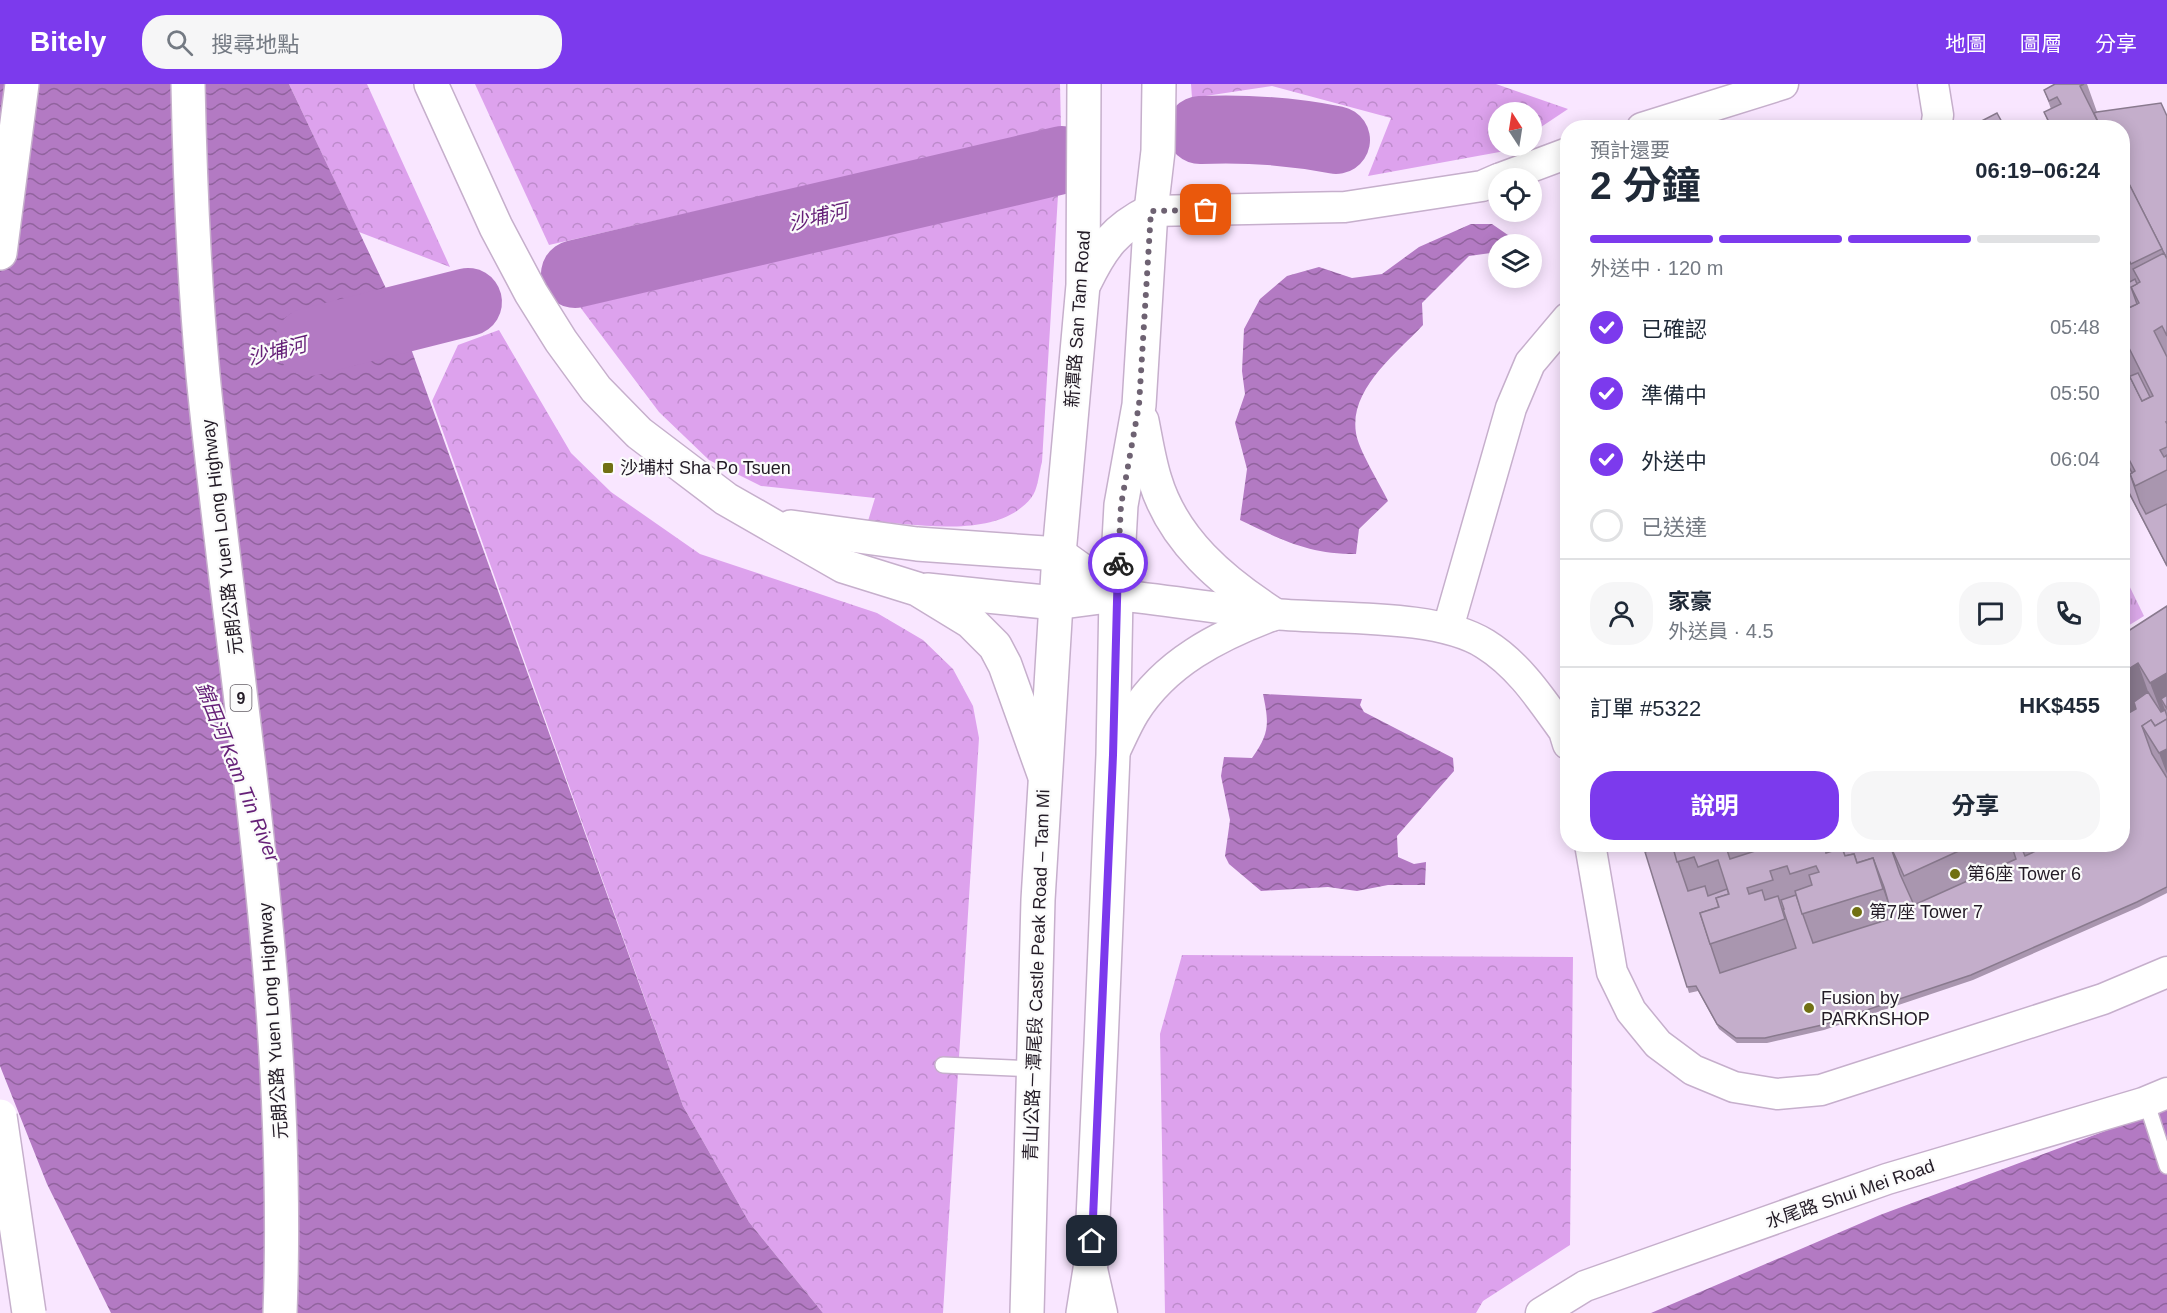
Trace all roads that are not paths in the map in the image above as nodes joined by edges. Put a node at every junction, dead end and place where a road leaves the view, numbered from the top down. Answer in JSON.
{"nodes":[{"id":1,"x":22,"y":84,"type":"edge"},
{"id":2,"x":188,"y":84,"type":"edge"},
{"id":3,"x":431,"y":84,"type":"edge"},
{"id":4,"x":1084,"y":84,"type":"edge"},
{"id":5,"x":1159,"y":84,"type":"edge"},
{"id":6,"x":1783,"y":84,"type":"edge"},
{"id":7,"x":1933,"y":84,"type":"edge"},
{"id":8,"x":1668,"y":120,"type":"edge"},
{"id":9,"x":1937,"y":120,"type":"edge"},
{"id":10,"x":1560,"y":156,"type":"edge"},
{"id":11,"x":1529,"y":168,"type":"edge"},
{"id":12,"x":1488,"y":184,"type":"edge"},
{"id":13,"x":1151,"y":211,"type":"junction"},
{"id":14,"x":0,"y":253,"type":"edge"},
{"id":15,"x":1083,"y":285,"type":"junction"},
{"id":16,"x":1560,"y":327,"type":"edge"},
{"id":17,"x":1139,"y":405,"type":"junction"},
{"id":18,"x":776,"y":525,"type":"junction"},
{"id":19,"x":1059,"y":554,"type":"junction"},
{"id":20,"x":916,"y":588,"type":"junction"},
{"id":21,"x":1116,"y":595,"type":"junction"},
{"id":22,"x":1055,"y":603,"type":"junction"},
{"id":23,"x":1273,"y":614,"type":"junction"},
{"id":24,"x":1448,"y":628,"type":"junction"},
{"id":25,"x":1560,"y":726,"type":"edge"},
{"id":26,"x":1113,"y":755,"type":"junction"},
{"id":27,"x":1044,"y":774,"type":"junction"},
{"id":28,"x":1591,"y":852,"type":"edge"},
{"id":29,"x":2167,"y":972,"type":"edge"},
{"id":30,"x":943,"y":1065,"type":"dead end"},
{"id":31,"x":1033,"y":1069,"type":"junction"},
{"id":32,"x":2157,"y":1097,"type":"edge"},
{"id":33,"x":0,"y":1116,"type":"edge"},
{"id":34,"x":2167,"y":1166,"type":"edge"},
{"id":35,"x":0,"y":1242,"type":"edge"},
{"id":36,"x":1091,"y":1263,"type":"junction"},
{"id":37,"x":29,"y":1313,"type":"edge"},
{"id":38,"x":37,"y":1313,"type":"edge"},
{"id":39,"x":280,"y":1313,"type":"edge"},
{"id":40,"x":1027,"y":1313,"type":"edge"},
{"id":41,"x":1083,"y":1313,"type":"edge"},
{"id":42,"x":1102,"y":1313,"type":"edge"},
{"id":43,"x":1541,"y":1313,"type":"edge"}],
"edges":[{"from":1,"to":14,"type":"main road"},
{"from":2,"to":39,"type":"main road","name":"元朗公路 Yuen Long Highway","number":"9"},
{"from":3,"to":18,"type":"main road","name":"青山公路－潭尾段 Castle Peak Road – Tam Mi"},
{"from":4,"to":15,"type":"main road","name":"新潭路 San Tam Road"},
{"from":5,"to":13,"type":"main road"},
{"from":6,"to":8,"type":"street"},
{"from":7,"to":9,"type":"street"},
{"from":10,"to":11,"type":"street"},
{"from":12,"to":13,"type":"street"},
{"from":13,"to":15,"type":"main road"},
{"from":13,"to":17,"type":"main road"},
{"from":15,"to":19,"type":"main road","name":"新潭路 San Tam Road"},
{"from":16,"to":24,"type":"street"},
{"from":17,"to":21,"type":"main road"},
{"from":17,"to":23,"type":"main road"},
{"from":18,"to":19,"type":"main road","name":"青山公路－潭尾段 Castle Peak Road – Tam Mi"},
{"from":18,"to":20,"type":"main road","name":"青山公路－潭尾段 Castle Peak Road – Tam Mi"},
{"from":19,"to":21,"type":"main road"},
{"from":19,"to":22,"type":"main road","name":"新潭路 San Tam Road"},
{"from":20,"to":22,"type":"main road"},
{"from":20,"to":27,"type":"main road","name":"青山公路－潭尾段 Castle Peak Road – Tam Mi"},
{"from":21,"to":22,"type":"main road"},
{"from":21,"to":23,"type":"street"},
{"from":21,"to":26,"type":"main road"},
{"from":22,"to":27,"type":"main road","name":"新潭路 San Tam Road"},
{"from":23,"to":24,"type":"street"},
{"from":23,"to":26,"type":"street"},
{"from":24,"to":25,"type":"street"},
{"from":26,"to":36,"type":"main road"},
{"from":27,"to":31,"type":"main road","name":"青山公路－潭尾段 Castle Peak Road – Tam Mi"},
{"from":28,"to":29,"type":"street"},
{"from":30,"to":31,"type":"lane"},
{"from":31,"to":40,"type":"main road","name":"青山公路－潭尾段 Castle Peak Road – Tam Mi"},
{"from":32,"to":34,"type":"lane"},
{"from":32,"to":43,"type":"street","name":"水尾路 Shui Mei Road"},
{"from":33,"to":37,"type":"main road","bridge":true},
{"from":35,"to":38,"type":"street"},
{"from":36,"to":41,"type":"main road"},
{"from":36,"to":42,"type":"street"}]}
